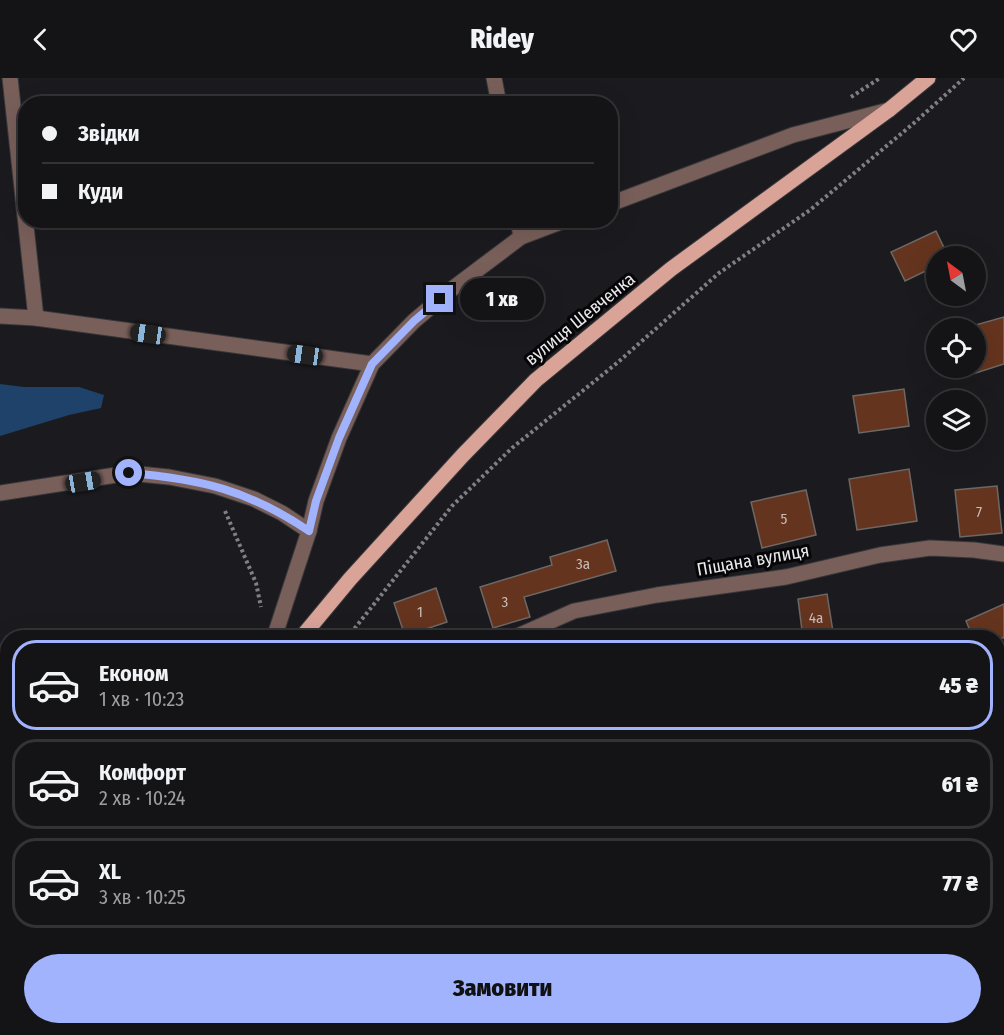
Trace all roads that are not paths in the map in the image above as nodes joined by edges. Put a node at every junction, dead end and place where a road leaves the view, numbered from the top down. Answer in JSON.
{"nodes":[{"id":1,"x":10,"y":78,"type":"edge"},
{"id":2,"x":494,"y":78,"type":"edge"},
{"id":3,"x":928,"y":78,"type":"edge"},
{"id":4,"x":497,"y":96,"type":"edge"},
{"id":5,"x":890,"y":109,"type":"junction"},
{"id":6,"x":18,"y":152,"type":"edge"},
{"id":7,"x":618,"y":201,"type":"edge"},
{"id":8,"x":26,"y":228,"type":"edge"},
{"id":9,"x":519,"y":228,"type":"edge"},
{"id":10,"x":545,"y":228,"type":"edge"},
{"id":11,"x":521,"y":237,"type":"junction"},
{"id":12,"x":0,"y":316,"type":"edge"},
{"id":13,"x":36,"y":318,"type":"junction"},
{"id":14,"x":372,"y":364,"type":"junction"},
{"id":15,"x":0,"y":493,"type":"edge"},
{"id":16,"x":309,"y":531,"type":"junction"},
{"id":17,"x":1004,"y":554,"type":"edge"},
{"id":18,"x":277,"y":630,"type":"edge"},
{"id":19,"x":308,"y":630,"type":"edge"},
{"id":20,"x":538,"y":630,"type":"edge"}],
"edges":[{"from":1,"to":6,"type":"street"},
{"from":2,"to":4,"type":"street"},
{"from":3,"to":5,"type":"main road","name":"вулиця Шевченка"},
{"from":5,"to":7,"type":"street"},
{"from":5,"to":19,"type":"main road","name":"вулиця Шевченка"},
{"from":8,"to":13,"type":"street"},
{"from":9,"to":11,"type":"street"},
{"from":10,"to":11,"type":"street"},
{"from":11,"to":14,"type":"street"},
{"from":12,"to":13,"type":"street"},
{"from":13,"to":14,"type":"street"},
{"from":14,"to":16,"type":"street"},
{"from":15,"to":16,"type":"street"},
{"from":16,"to":18,"type":"street"},
{"from":17,"to":20,"type":"street","name":"Піщана вулиця"}]}
